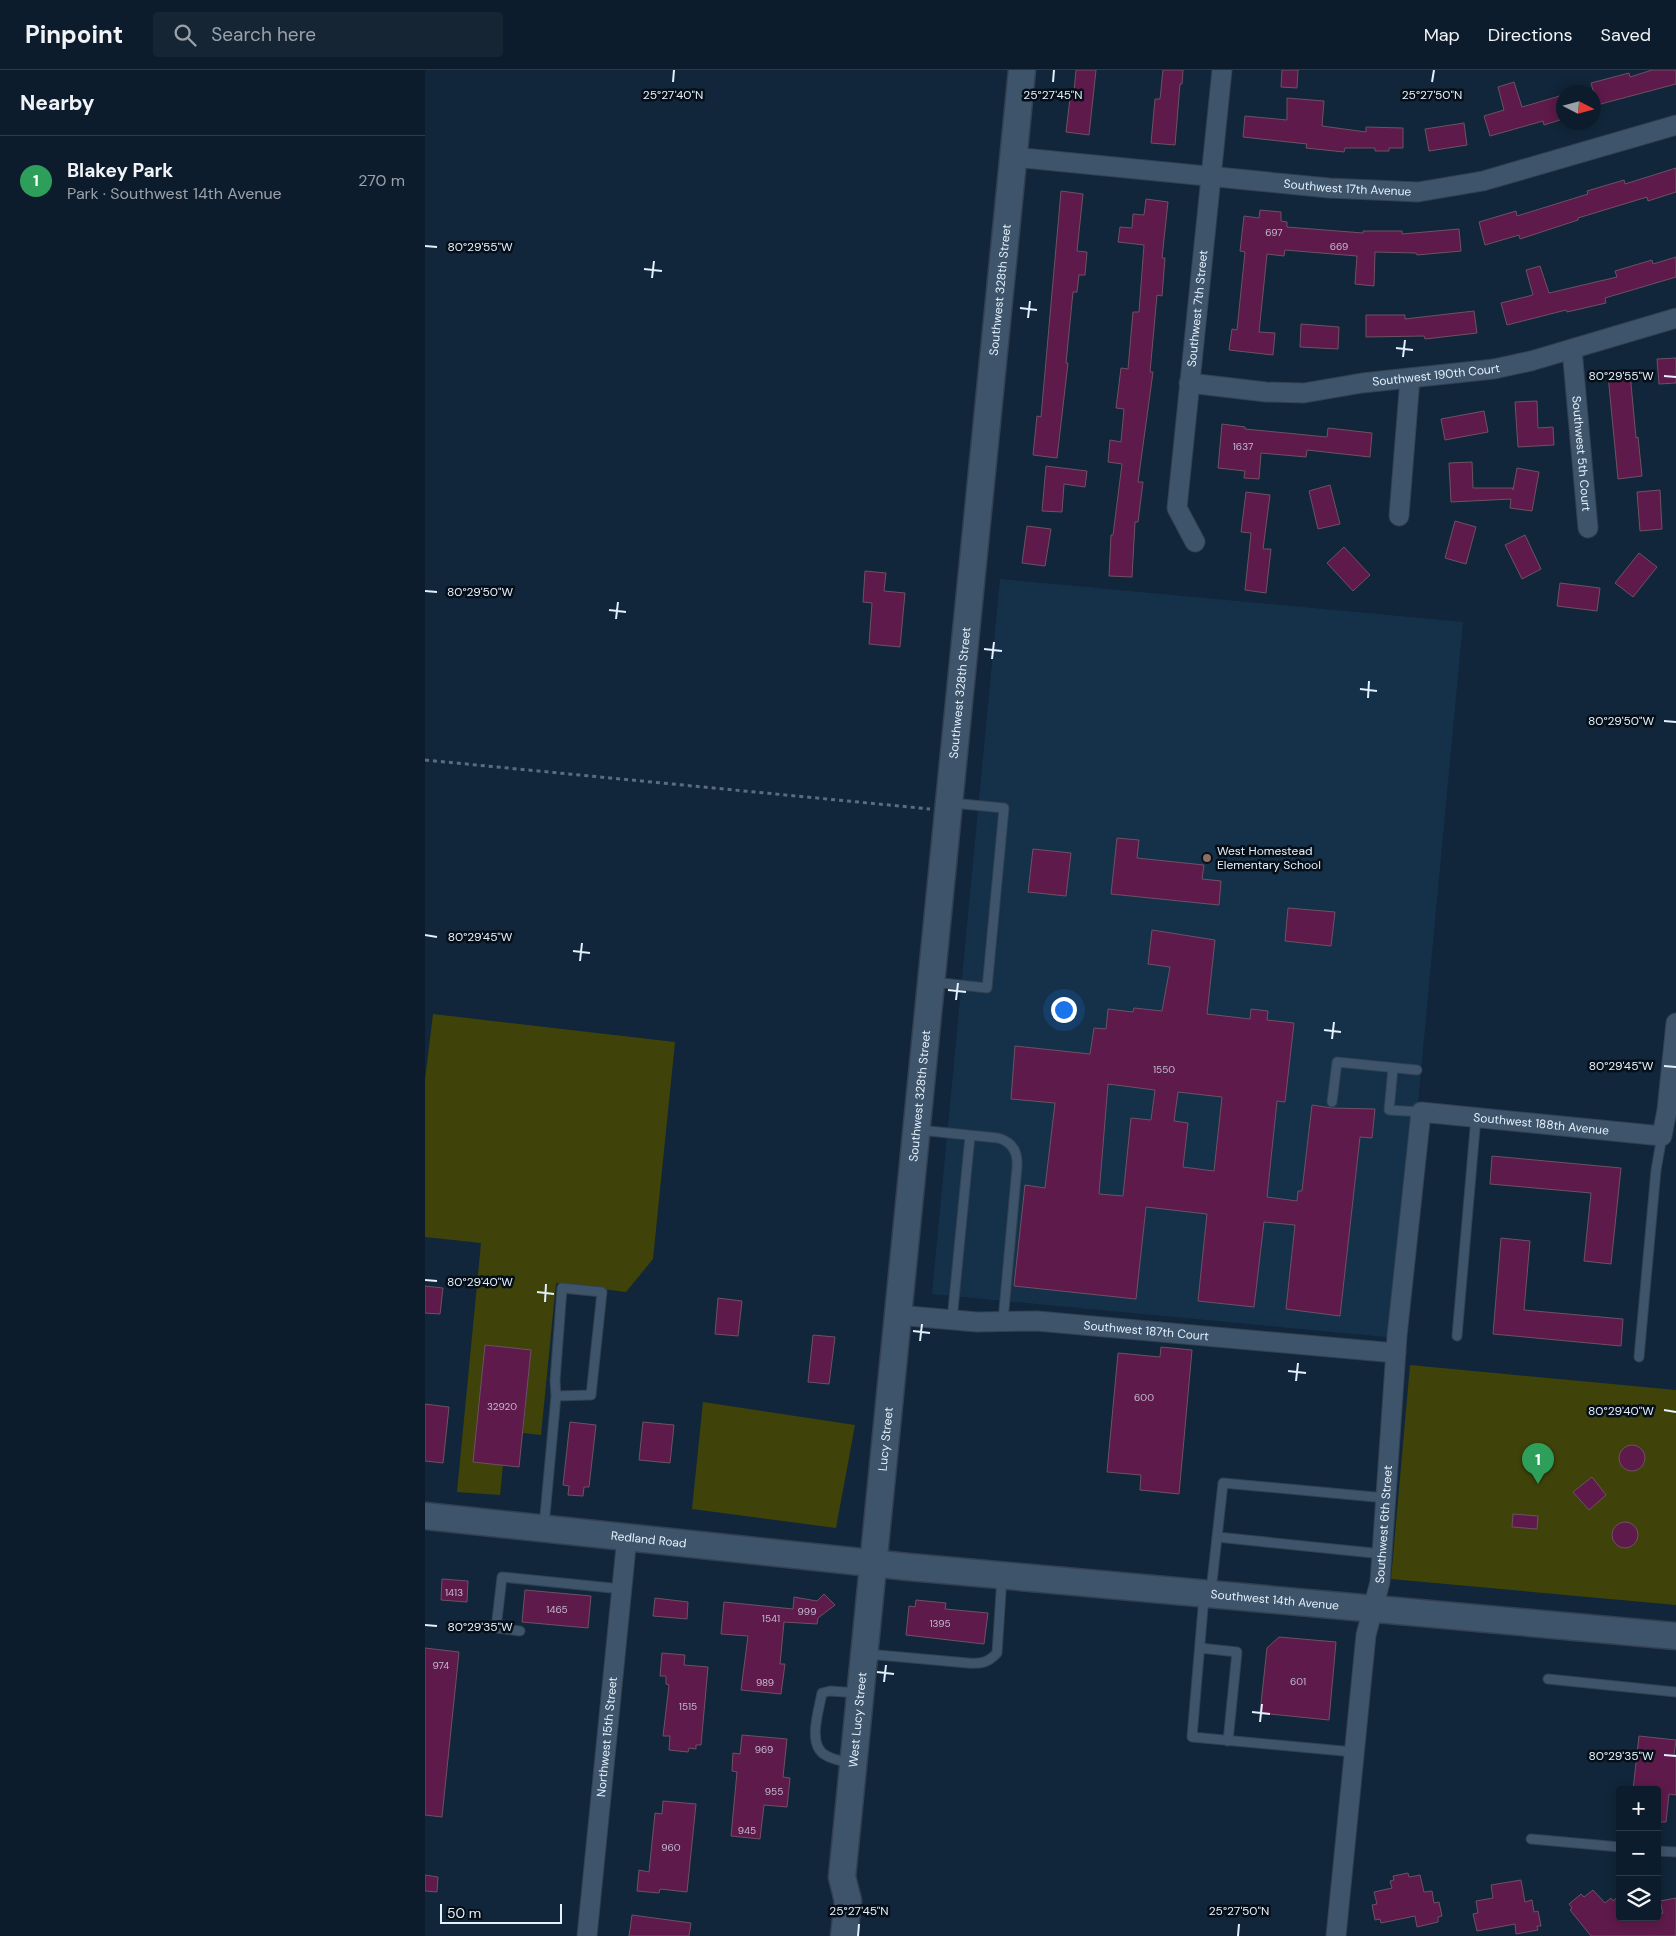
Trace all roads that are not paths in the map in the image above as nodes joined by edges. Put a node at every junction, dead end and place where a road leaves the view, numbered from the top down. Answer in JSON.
{"nodes":[{"id":1,"x":1022,"y":70,"type":"edge"},
{"id":2,"x":1222,"y":70,"type":"edge"},
{"id":3,"x":1676,"y":125,"type":"edge"},
{"id":4,"x":1013,"y":157,"type":"junction"},
{"id":5,"x":1212,"y":177,"type":"junction"},
{"id":6,"x":1676,"y":318,"type":"edge"},
{"id":7,"x":1572,"y":349,"type":"junction"},
{"id":8,"x":1410,"y":378,"type":"junction"},
{"id":9,"x":1189,"y":383,"type":"junction"},
{"id":10,"x":1399,"y":516,"type":"dead end"},
{"id":11,"x":1588,"y":528,"type":"dead end"},
{"id":12,"x":1195,"y":542,"type":"dead end"},
{"id":13,"x":949,"y":807,"type":"junction"},
{"id":14,"x":930,"y":982,"type":"junction"},
{"id":15,"x":1676,"y":1023,"type":"edge"},
{"id":16,"x":1393,"y":1068,"type":"junction"},
{"id":17,"x":1417,"y":1070,"type":"dead end"},
{"id":18,"x":1332,"y":1102,"type":"dead end"},
{"id":19,"x":1421,"y":1112,"type":"junction"},
{"id":20,"x":1476,"y":1118,"type":"junction"},
{"id":21,"x":916,"y":1130,"type":"junction"},
{"id":22,"x":970,"y":1136,"type":"junction"},
{"id":23,"x":1662,"y":1136,"type":"junction"},
{"id":24,"x":897,"y":1315,"type":"junction"},
{"id":25,"x":952,"y":1320,"type":"junction"},
{"id":26,"x":1003,"y":1321,"type":"junction"},
{"id":27,"x":1457,"y":1336,"type":"dead end"},
{"id":28,"x":1396,"y":1353,"type":"junction"},
{"id":29,"x":1639,"y":1357,"type":"dead end"},
{"id":30,"x":556,"y":1396,"type":"junction"},
{"id":31,"x":1386,"y":1498,"type":"junction"},
{"id":32,"x":425,"y":1516,"type":"edge"},
{"id":33,"x":543,"y":1528,"type":"junction"},
{"id":34,"x":627,"y":1537,"type":"junction"},
{"id":35,"x":1217,"y":1537,"type":"junction"},
{"id":36,"x":1383,"y":1554,"type":"junction"},
{"id":37,"x":873,"y":1563,"type":"junction"},
{"id":38,"x":1003,"y":1576,"type":"junction"},
{"id":39,"x":622,"y":1589,"type":"junction"},
{"id":40,"x":1208,"y":1593,"type":"junction"},
{"id":41,"x":1373,"y":1608,"type":"junction"},
{"id":42,"x":520,"y":1631,"type":"dead end"},
{"id":43,"x":1676,"y":1636,"type":"edge"},
{"id":44,"x":1200,"y":1648,"type":"junction"},
{"id":45,"x":865,"y":1653,"type":"junction"},
{"id":46,"x":1549,"y":1679,"type":"dead end"},
{"id":47,"x":1676,"y":1692,"type":"edge"},
{"id":48,"x":861,"y":1693,"type":"junction"},
{"id":49,"x":1228,"y":1741,"type":"junction"},
{"id":50,"x":1354,"y":1752,"type":"junction"},
{"id":51,"x":853,"y":1764,"type":"junction"},
{"id":52,"x":1531,"y":1839,"type":"dead end"},
{"id":53,"x":1616,"y":1847,"type":"edge"},
{"id":54,"x":1661,"y":1850,"type":"edge"},
{"id":55,"x":1676,"y":1852,"type":"edge"},
{"id":56,"x":842,"y":1878,"type":"junction"},
{"id":57,"x":587,"y":1936,"type":"edge"},
{"id":58,"x":828,"y":1936,"type":"edge"},
{"id":59,"x":844,"y":1936,"type":"edge"},
{"id":60,"x":1336,"y":1936,"type":"edge"}],
"edges":[{"from":1,"to":4,"type":"street","name":"Southwest 328th Street"},
{"from":2,"to":5,"type":"street","name":"Southwest 7th Street"},
{"from":3,"to":5,"type":"street","name":"Southwest 17th Avenue"},
{"from":4,"to":5,"type":"street","name":"Southwest 17th Avenue"},
{"from":4,"to":13,"type":"street","name":"Southwest 328th Street"},
{"from":5,"to":9,"type":"street","name":"Southwest 7th Street"},
{"from":6,"to":7,"type":"street","name":"Southwest 190th Court"},
{"from":7,"to":8,"type":"street","name":"Southwest 190th Court"},
{"from":7,"to":11,"type":"street","name":"Southwest 5th Court"},
{"from":8,"to":9,"type":"street","name":"Southwest 190th Court"},
{"from":8,"to":10,"type":"street"},
{"from":9,"to":12,"type":"street","name":"Southwest 7th Street"},
{"from":13,"to":14,"type":"street","name":"Southwest 328th Street"},
{"from":13,"to":14,"type":"lane"},
{"from":14,"to":21,"type":"street","name":"Southwest 328th Street"},
{"from":15,"to":23,"type":"street"},
{"from":16,"to":17,"type":"lane"},
{"from":16,"to":18,"type":"lane"},
{"from":16,"to":19,"type":"lane"},
{"from":19,"to":20,"type":"street","name":"Southwest 188th Avenue"},
{"from":19,"to":28,"type":"street","name":"Southwest 6th Street"},
{"from":20,"to":23,"type":"street","name":"Southwest 188th Avenue"},
{"from":20,"to":27,"type":"lane"},
{"from":21,"to":22,"type":"lane"},
{"from":21,"to":24,"type":"street","name":"Southwest 328th Street"},
{"from":22,"to":25,"type":"lane"},
{"from":22,"to":26,"type":"lane"},
{"from":23,"to":29,"type":"lane"},
{"from":24,"to":25,"type":"street","name":"Southwest 187th Court"},
{"from":24,"to":37,"type":"street","name":"Lucy Street"},
{"from":25,"to":26,"type":"street","name":"Southwest 187th Court"},
{"from":26,"to":28,"type":"street","name":"Southwest 187th Court"},
{"from":28,"to":31,"type":"street","name":"Southwest 6th Street"},
{"from":30,"to":30,"type":"lane"},
{"from":30,"to":33,"type":"lane"},
{"from":31,"to":35,"type":"lane"},
{"from":31,"to":36,"type":"street","name":"Southwest 6th Street"},
{"from":32,"to":33,"type":"street","name":"Redland Road"},
{"from":33,"to":34,"type":"street","name":"Redland Road"},
{"from":34,"to":37,"type":"street","name":"Redland Road"},
{"from":34,"to":39,"type":"street","name":"Northwest 15th Street"},
{"from":35,"to":36,"type":"lane"},
{"from":35,"to":40,"type":"lane"},
{"from":36,"to":41,"type":"street","name":"Southwest 6th Street"},
{"from":37,"to":38,"type":"street","name":"Southwest 14th Avenue"},
{"from":37,"to":45,"type":"street","name":"West Lucy Street"},
{"from":38,"to":40,"type":"street","name":"Southwest 14th Avenue"},
{"from":38,"to":45,"type":"lane"},
{"from":39,"to":42,"type":"lane"},
{"from":39,"to":57,"type":"street","name":"Northwest 15th Street"},
{"from":40,"to":41,"type":"street","name":"Southwest 14th Avenue"},
{"from":40,"to":44,"type":"lane"},
{"from":41,"to":43,"type":"street","name":"Southwest 14th Avenue"},
{"from":41,"to":50,"type":"street","name":"Southwest 6th Street"},
{"from":44,"to":49,"type":"lane"},
{"from":44,"to":49,"type":"lane"},
{"from":45,"to":48,"type":"street","name":"West Lucy Street"},
{"from":46,"to":47,"type":"lane"},
{"from":48,"to":51,"type":"street","name":"West Lucy Street"},
{"from":48,"to":51,"type":"lane"},
{"from":49,"to":50,"type":"lane"},
{"from":50,"to":60,"type":"street","name":"Southwest 6th Street"},
{"from":51,"to":56,"type":"street","name":"West Lucy Street"},
{"from":52,"to":53,"type":"lane"},
{"from":54,"to":55,"type":"lane"},
{"from":56,"to":58,"type":"street","name":"West Lucy Street"},
{"from":56,"to":59,"type":"street","name":"West Lucy Street"}]}
